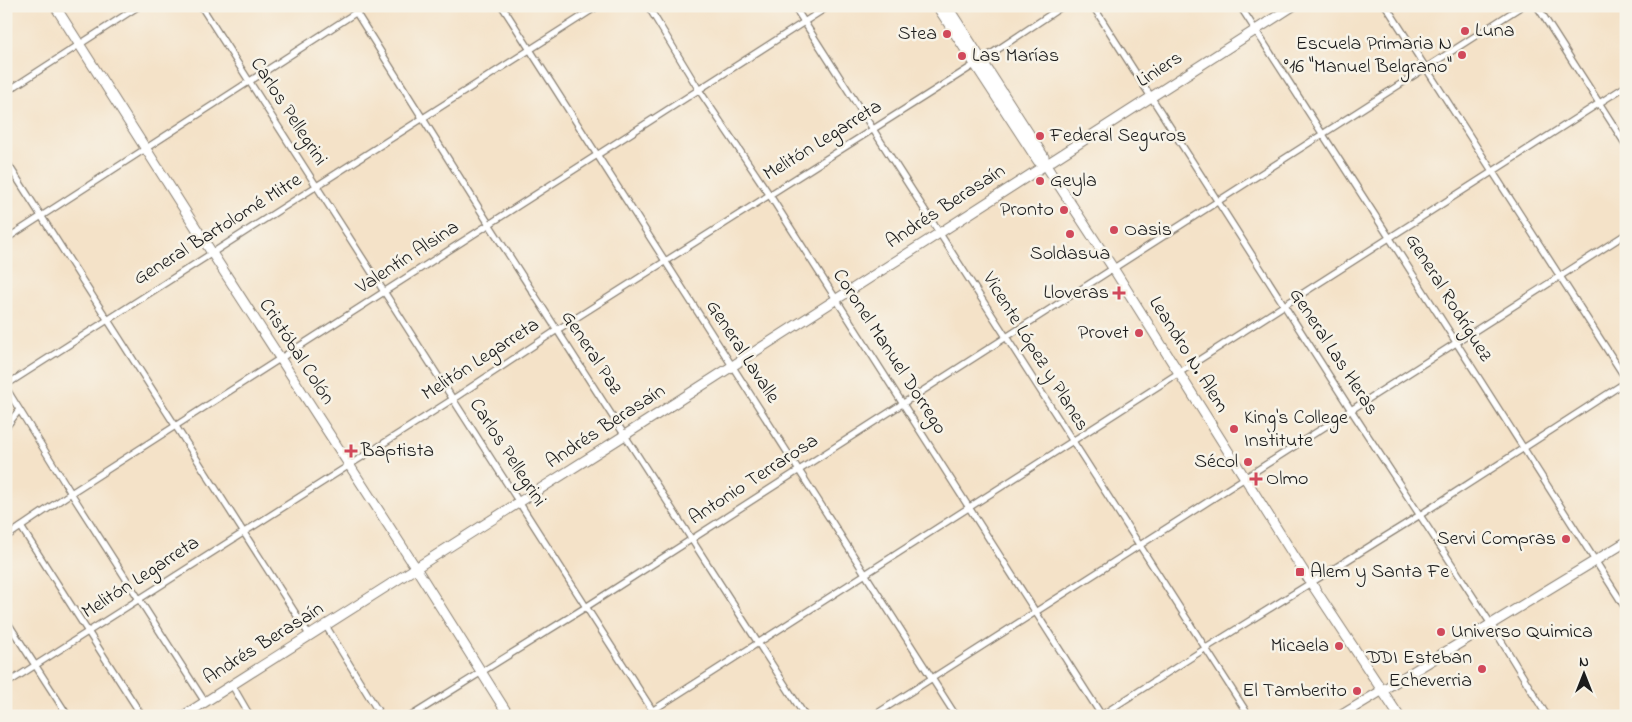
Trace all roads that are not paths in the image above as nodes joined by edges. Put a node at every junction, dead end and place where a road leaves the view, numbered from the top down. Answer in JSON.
{"nodes":[{"id":1,"x":55,"y":6,"type":"edge"},
{"id":2,"x":139,"y":6,"type":"edge"},
{"id":3,"x":201,"y":6,"type":"edge"},
{"id":4,"x":352,"y":6,"type":"edge"},
{"id":5,"x":366,"y":6,"type":"edge"},
{"id":6,"x":502,"y":6,"type":"edge"},
{"id":7,"x":598,"y":6,"type":"edge"},
{"id":8,"x":648,"y":6,"type":"edge"},
{"id":9,"x":794,"y":6,"type":"edge"},
{"id":10,"x":829,"y":6,"type":"edge"},
{"id":11,"x":937,"y":6,"type":"edge"},
{"id":12,"x":948,"y":6,"type":"edge"},
{"id":13,"x":1063,"y":6,"type":"edge"},
{"id":14,"x":1094,"y":6,"type":"edge"},
{"id":15,"x":1240,"y":6,"type":"edge"},
{"id":16,"x":1293,"y":6,"type":"edge"},
{"id":17,"x":1386,"y":6,"type":"edge"},
{"id":18,"x":1522,"y":6,"type":"edge"},
{"id":19,"x":1538,"y":6,"type":"edge"},
{"id":20,"x":356,"y":13,"type":"junction"},
{"id":21,"x":804,"y":22,"type":"junction"},
{"id":22,"x":1256,"y":30,"type":"junction"},
{"id":23,"x":79,"y":45,"type":"junction"},
{"id":24,"x":530,"y":50,"type":"junction"},
{"id":25,"x":978,"y":62,"type":"junction"},
{"id":26,"x":1426,"y":68,"type":"junction"},
{"id":27,"x":250,"y":83,"type":"junction"},
{"id":28,"x":1626,"y":86,"type":"edge"},
{"id":29,"x":699,"y":90,"type":"junction"},
{"id":30,"x":6,"y":92,"type":"edge"},
{"id":31,"x":1150,"y":97,"type":"junction"},
{"id":32,"x":1599,"y":103,"type":"junction"},
{"id":33,"x":423,"y":118,"type":"junction"},
{"id":34,"x":873,"y":129,"type":"junction"},
{"id":35,"x":1322,"y":135,"type":"junction"},
{"id":36,"x":1626,"y":145,"type":"edge"},
{"id":37,"x":146,"y":149,"type":"junction"},
{"id":38,"x":597,"y":156,"type":"junction"},
{"id":39,"x":6,"y":161,"type":"edge"},
{"id":40,"x":1045,"y":164,"type":"junction"},
{"id":41,"x":1492,"y":171,"type":"junction"},
{"id":42,"x":317,"y":186,"type":"junction"},
{"id":43,"x":768,"y":194,"type":"junction"},
{"id":44,"x":1218,"y":202,"type":"junction"},
{"id":45,"x":41,"y":216,"type":"junction"},
{"id":46,"x":489,"y":224,"type":"junction"},
{"id":47,"x":940,"y":232,"type":"junction"},
{"id":48,"x":1626,"y":234,"type":"edge"},
{"id":49,"x":1390,"y":236,"type":"junction"},
{"id":50,"x":6,"y":239,"type":"edge"},
{"id":51,"x":212,"y":253,"type":"junction"},
{"id":52,"x":664,"y":261,"type":"junction"},
{"id":53,"x":1113,"y":268,"type":"junction"},
{"id":54,"x":1560,"y":277,"type":"junction"},
{"id":55,"x":385,"y":293,"type":"junction"},
{"id":56,"x":835,"y":300,"type":"junction"},
{"id":57,"x":1284,"y":306,"type":"junction"},
{"id":58,"x":108,"y":319,"type":"junction"},
{"id":59,"x":557,"y":330,"type":"junction"},
{"id":60,"x":1006,"y":336,"type":"junction"},
{"id":61,"x":1456,"y":343,"type":"junction"},
{"id":62,"x":281,"y":360,"type":"junction"},
{"id":63,"x":732,"y":366,"type":"junction"},
{"id":64,"x":1179,"y":372,"type":"junction"},
{"id":65,"x":1626,"y":380,"type":"edge"},
{"id":66,"x":6,"y":386,"type":"edge"},
{"id":67,"x":453,"y":399,"type":"junction"},
{"id":68,"x":902,"y":403,"type":"junction"},
{"id":69,"x":19,"y":410,"type":"junction"},
{"id":70,"x":1351,"y":410,"type":"junction"},
{"id":71,"x":6,"y":427,"type":"edge"},
{"id":72,"x":176,"y":427,"type":"junction"},
{"id":73,"x":626,"y":435,"type":"junction"},
{"id":74,"x":1072,"y":440,"type":"junction"},
{"id":75,"x":1524,"y":448,"type":"junction"},
{"id":76,"x":348,"y":465,"type":"junction"},
{"id":77,"x":799,"y":470,"type":"junction"},
{"id":78,"x":1246,"y":477,"type":"junction"},
{"id":79,"x":71,"y":493,"type":"junction"},
{"id":80,"x":520,"y":502,"type":"junction"},
{"id":81,"x":969,"y":508,"type":"junction"},
{"id":82,"x":1420,"y":515,"type":"junction"},
{"id":83,"x":21,"y":527,"type":"junction"},
{"id":84,"x":243,"y":532,"type":"junction"},
{"id":85,"x":6,"y":537,"type":"edge"},
{"id":86,"x":692,"y":539,"type":"junction"},
{"id":87,"x":1626,"y":542,"type":"edge"},
{"id":88,"x":1140,"y":545,"type":"junction"},
{"id":89,"x":1596,"y":560,"type":"junction"},
{"id":90,"x":416,"y":568,"type":"junction"},
{"id":91,"x":866,"y":574,"type":"junction"},
{"id":92,"x":1311,"y":583,"type":"junction"},
{"id":93,"x":140,"y":599,"type":"junction"},
{"id":94,"x":586,"y":607,"type":"junction"},
{"id":95,"x":1626,"y":609,"type":"edge"},
{"id":96,"x":1036,"y":612,"type":"junction"},
{"id":97,"x":6,"y":620,"type":"edge"},
{"id":98,"x":1491,"y":624,"type":"junction"},
{"id":99,"x":326,"y":626,"type":"junction"},
{"id":100,"x":88,"y":631,"type":"junction"},
{"id":101,"x":310,"y":636,"type":"junction"},
{"id":102,"x":758,"y":642,"type":"junction"},
{"id":103,"x":1206,"y":648,"type":"junction"},
{"id":104,"x":35,"y":665,"type":"junction"},
{"id":105,"x":481,"y":672,"type":"junction"},
{"id":106,"x":932,"y":678,"type":"junction"},
{"id":107,"x":6,"y":684,"type":"edge"},
{"id":108,"x":232,"y":685,"type":"junction"},
{"id":109,"x":1383,"y":690,"type":"junction"},
{"id":110,"x":205,"y":702,"type":"junction"},
{"id":111,"x":655,"y":713,"type":"edge"},
{"id":112,"x":379,"y":714,"type":"edge"},
{"id":113,"x":1101,"y":715,"type":"edge"},
{"id":114,"x":68,"y":716,"type":"edge"},
{"id":115,"x":142,"y":716,"type":"edge"},
{"id":116,"x":183,"y":716,"type":"edge"},
{"id":117,"x":250,"y":716,"type":"edge"},
{"id":118,"x":371,"y":716,"type":"edge"},
{"id":119,"x":411,"y":716,"type":"edge"},
{"id":120,"x":509,"y":716,"type":"edge"},
{"id":121,"x":644,"y":716,"type":"edge"},
{"id":122,"x":805,"y":716,"type":"edge"},
{"id":123,"x":872,"y":716,"type":"edge"},
{"id":124,"x":956,"y":716,"type":"edge"},
{"id":125,"x":1249,"y":716,"type":"edge"},
{"id":126,"x":1340,"y":716,"type":"edge"},
{"id":127,"x":1398,"y":716,"type":"edge"},
{"id":128,"x":1547,"y":716,"type":"edge"}],
"edges":[{"from":1,"to":23,"type":"street","name":"Cristóbal Colón"},
{"from":2,"to":23,"type":"street"},
{"from":3,"to":27,"type":"street","name":"Carlos Pellegrini"},
{"from":4,"to":20,"type":"street","name":"General Paz"},
{"from":5,"to":20,"type":"street"},
{"from":6,"to":24,"type":"street","name":"General Lavalle"},
{"from":7,"to":24,"type":"street","name":"General Bartolomé Mitre"},
{"from":8,"to":29,"type":"street","name":"Coronel Manuel Dorrego"},
{"from":9,"to":21,"type":"street","name":"Vicente López y Planes"},
{"from":10,"to":21,"type":"street","name":"Valentín Alsina"},
{"from":11,"to":25,"type":"street","name":"Leandro N. Alem"},
{"from":12,"to":25,"type":"street","name":"Leandro N. Alem"},
{"from":13,"to":25,"type":"street","name":"Melitón Legarreta"},
{"from":14,"to":31,"type":"street","name":"General Las Heras"},
{"from":15,"to":22,"type":"street","name":"General Rodríguez"},
{"from":16,"to":22,"type":"street","name":"Liniers"},
{"from":17,"to":26,"type":"street"},
{"from":18,"to":26,"type":"street","name":"Antonio Terrarosa"},
{"from":19,"to":32,"type":"street"},
{"from":20,"to":27,"type":"street"},
{"from":20,"to":33,"type":"street","name":"General Paz"},
{"from":21,"to":29,"type":"street","name":"Valentín Alsina"},
{"from":21,"to":34,"type":"street","name":"Vicente López y Planes"},
{"from":22,"to":31,"type":"street","name":"Liniers"},
{"from":22,"to":35,"type":"street","name":"General Rodríguez"},
{"from":23,"to":30,"type":"street"},
{"from":23,"to":37,"type":"street","name":"Cristóbal Colón"},
{"from":24,"to":33,"type":"street","name":"General Bartolomé Mitre"},
{"from":24,"to":38,"type":"street","name":"General Lavalle"},
{"from":25,"to":34,"type":"street","name":"Melitón Legarreta"},
{"from":25,"to":40,"type":"street","name":"Leandro N. Alem"},
{"from":26,"to":35,"type":"street","name":"Antonio Terrarosa"},
{"from":26,"to":41,"type":"street"},
{"from":27,"to":37,"type":"street"},
{"from":27,"to":42,"type":"street","name":"Carlos Pellegrini"},
{"from":28,"to":32,"type":"street"},
{"from":29,"to":38,"type":"street","name":"Valentín Alsina"},
{"from":29,"to":43,"type":"street","name":"Coronel Manuel Dorrego"},
{"from":31,"to":40,"type":"street","name":"Liniers"},
{"from":31,"to":44,"type":"street","name":"General Las Heras"},
{"from":32,"to":36,"type":"street"},
{"from":32,"to":41,"type":"street"},
{"from":33,"to":42,"type":"street","name":"General Bartolomé Mitre"},
{"from":33,"to":46,"type":"street","name":"General Paz"},
{"from":34,"to":43,"type":"street","name":"Melitón Legarreta"},
{"from":34,"to":47,"type":"street","name":"Vicente López y Planes"},
{"from":35,"to":44,"type":"street","name":"Antonio Terrarosa"},
{"from":35,"to":49,"type":"street","name":"General Rodríguez"},
{"from":37,"to":45,"type":"street"},
{"from":37,"to":51,"type":"street","name":"Cristóbal Colón"},
{"from":38,"to":46,"type":"street","name":"Valentín Alsina"},
{"from":38,"to":52,"type":"street","name":"General Lavalle"},
{"from":39,"to":45,"type":"street"},
{"from":40,"to":47,"type":"street","name":"Andrés Berasaín"},
{"from":40,"to":53,"type":"street","name":"Leandro N. Alem"},
{"from":41,"to":49,"type":"street"},
{"from":41,"to":54,"type":"street"},
{"from":42,"to":51,"type":"street","name":"General Bartolomé Mitre"},
{"from":42,"to":55,"type":"street","name":"Carlos Pellegrini"},
{"from":43,"to":52,"type":"street","name":"Melitón Legarreta"},
{"from":43,"to":56,"type":"street","name":"Coronel Manuel Dorrego"},
{"from":44,"to":53,"type":"street","name":"Antonio Terrarosa"},
{"from":44,"to":57,"type":"street","name":"General Las Heras"},
{"from":45,"to":50,"type":"street"},
{"from":45,"to":58,"type":"street"},
{"from":46,"to":55,"type":"street","name":"Valentín Alsina"},
{"from":46,"to":59,"type":"street","name":"General Paz"},
{"from":47,"to":56,"type":"street","name":"Andrés Berasaín"},
{"from":47,"to":60,"type":"street","name":"Vicente López y Planes"},
{"from":48,"to":54,"type":"street"},
{"from":49,"to":57,"type":"street"},
{"from":49,"to":61,"type":"street","name":"General Rodríguez"},
{"from":51,"to":58,"type":"street","name":"General Bartolomé Mitre"},
{"from":51,"to":62,"type":"street","name":"Cristóbal Colón"},
{"from":52,"to":59,"type":"street","name":"Melitón Legarreta"},
{"from":52,"to":63,"type":"street","name":"General Lavalle"},
{"from":53,"to":60,"type":"street","name":"Antonio Terrarosa"},
{"from":53,"to":64,"type":"street","name":"Leandro N. Alem"},
{"from":54,"to":61,"type":"street"},
{"from":54,"to":65,"type":"street"},
{"from":55,"to":62,"type":"street","name":"Valentín Alsina"},
{"from":55,"to":67,"type":"street","name":"Carlos Pellegrini"},
{"from":56,"to":63,"type":"street","name":"Andrés Berasaín"},
{"from":56,"to":68,"type":"street","name":"Coronel Manuel Dorrego"},
{"from":57,"to":64,"type":"street"},
{"from":57,"to":70,"type":"street","name":"General Las Heras"},
{"from":58,"to":66,"type":"street","name":"General Bartolomé Mitre"},
{"from":58,"to":72,"type":"street"},
{"from":59,"to":67,"type":"street","name":"Melitón Legarreta"},
{"from":59,"to":73,"type":"street","name":"General Paz"},
{"from":60,"to":68,"type":"street","name":"Antonio Terrarosa"},
{"from":60,"to":74,"type":"street","name":"Vicente López y Planes"},
{"from":61,"to":70,"type":"street"},
{"from":61,"to":75,"type":"street","name":"General Rodríguez"},
{"from":62,"to":72,"type":"street","name":"Valentín Alsina"},
{"from":62,"to":76,"type":"street","name":"Cristóbal Colón"},
{"from":63,"to":73,"type":"street","name":"Andrés Berasaín"},
{"from":63,"to":77,"type":"street","name":"General Lavalle"},
{"from":64,"to":74,"type":"street"},
{"from":64,"to":78,"type":"street","name":"Leandro N. Alem"},
{"from":65,"to":75,"type":"street"},
{"from":66,"to":69,"type":"street"},
{"from":67,"to":76,"type":"street","name":"Melitón Legarreta"},
{"from":67,"to":80,"type":"street","name":"Carlos Pellegrini"},
{"from":68,"to":77,"type":"street","name":"Antonio Terrarosa"},
{"from":68,"to":81,"type":"street","name":"Coronel Manuel Dorrego"},
{"from":69,"to":71,"type":"street"},
{"from":69,"to":79,"type":"street"},
{"from":70,"to":78,"type":"street"},
{"from":70,"to":82,"type":"street","name":"General Las Heras"},
{"from":72,"to":79,"type":"street","name":"Valentín Alsina"},
{"from":72,"to":84,"type":"street"},
{"from":73,"to":80,"type":"street","name":"Andrés Berasaín"},
{"from":73,"to":86,"type":"street","name":"General Paz"},
{"from":74,"to":81,"type":"street"},
{"from":74,"to":88,"type":"street","name":"Vicente López y Planes"},
{"from":75,"to":82,"type":"street"},
{"from":75,"to":89,"type":"street","name":"General Rodríguez"},
{"from":76,"to":84,"type":"street","name":"Melitón Legarreta"},
{"from":76,"to":90,"type":"street","name":"Cristóbal Colón"},
{"from":77,"to":86,"type":"street","name":"Antonio Terrarosa"},
{"from":77,"to":91,"type":"street","name":"General Lavalle"},
{"from":78,"to":88,"type":"street"},
{"from":78,"to":92,"type":"street","name":"Leandro N. Alem"},
{"from":79,"to":83,"type":"street","name":"Valentín Alsina"},
{"from":79,"to":93,"type":"street"},
{"from":80,"to":90,"type":"street","name":"Andrés Berasaín"},
{"from":80,"to":94,"type":"street","name":"Carlos Pellegrini"},
{"from":81,"to":91,"type":"street"},
{"from":81,"to":96,"type":"street","name":"Coronel Manuel Dorrego"},
{"from":82,"to":92,"type":"street"},
{"from":82,"to":98,"type":"street","name":"General Las Heras"},
{"from":83,"to":85,"type":"street","name":"Valentín Alsina"},
{"from":83,"to":100,"type":"street"},
{"from":84,"to":93,"type":"street","name":"Melitón Legarreta"},
{"from":84,"to":101,"type":"street"},
{"from":86,"to":94,"type":"street","name":"Antonio Terrarosa"},
{"from":86,"to":102,"type":"street","name":"General Paz"},
{"from":87,"to":89,"type":"street"},
{"from":88,"to":96,"type":"street"},
{"from":88,"to":103,"type":"street","name":"Vicente López y Planes"},
{"from":89,"to":95,"type":"street","name":"General Rodríguez"},
{"from":89,"to":98,"type":"street"},
{"from":90,"to":99,"type":"street","name":"Andrés Berasaín"},
{"from":90,"to":105,"type":"street","name":"Cristóbal Colón"},
{"from":91,"to":102,"type":"street"},
{"from":91,"to":106,"type":"street","name":"General Lavalle"},
{"from":92,"to":103,"type":"street"},
{"from":92,"to":109,"type":"street","name":"Leandro N. Alem"},
{"from":93,"to":100,"type":"street","name":"Melitón Legarreta"},
{"from":93,"to":110,"type":"street"},
{"from":94,"to":105,"type":"street","name":"Antonio Terrarosa"},
{"from":94,"to":111,"type":"street","name":"Carlos Pellegrini"},
{"from":96,"to":106,"type":"street"},
{"from":96,"to":113,"type":"street","name":"Coronel Manuel Dorrego"},
{"from":97,"to":104,"type":"street"},
{"from":98,"to":109,"type":"street"},
{"from":98,"to":128,"type":"street","name":"General Las Heras"},
{"from":99,"to":101,"type":"street","name":"Andrés Berasaín"},
{"from":99,"to":112,"type":"street"},
{"from":100,"to":104,"type":"street","name":"Melitón Legarreta"},
{"from":100,"to":115,"type":"street"},
{"from":101,"to":108,"type":"street","name":"Andrés Berasaín"},
{"from":102,"to":111,"type":"street"},
{"from":102,"to":122,"type":"street","name":"General Paz"},
{"from":103,"to":113,"type":"street"},
{"from":103,"to":125,"type":"street","name":"Vicente López y Planes"},
{"from":104,"to":107,"type":"street","name":"Melitón Legarreta"},
{"from":104,"to":114,"type":"street"},
{"from":105,"to":119,"type":"street","name":"Antonio Terrarosa"},
{"from":105,"to":120,"type":"street","name":"Cristóbal Colón"},
{"from":106,"to":123,"type":"street"},
{"from":106,"to":124,"type":"street","name":"General Lavalle"},
{"from":108,"to":110,"type":"street","name":"Andrés Berasaín"},
{"from":108,"to":117,"type":"street"},
{"from":109,"to":126,"type":"street"},
{"from":109,"to":127,"type":"street","name":"Leandro N. Alem"},
{"from":110,"to":116,"type":"street","name":"Andrés Berasaín"},
{"from":111,"to":121,"type":"street"},
{"from":112,"to":118,"type":"street"}]}
